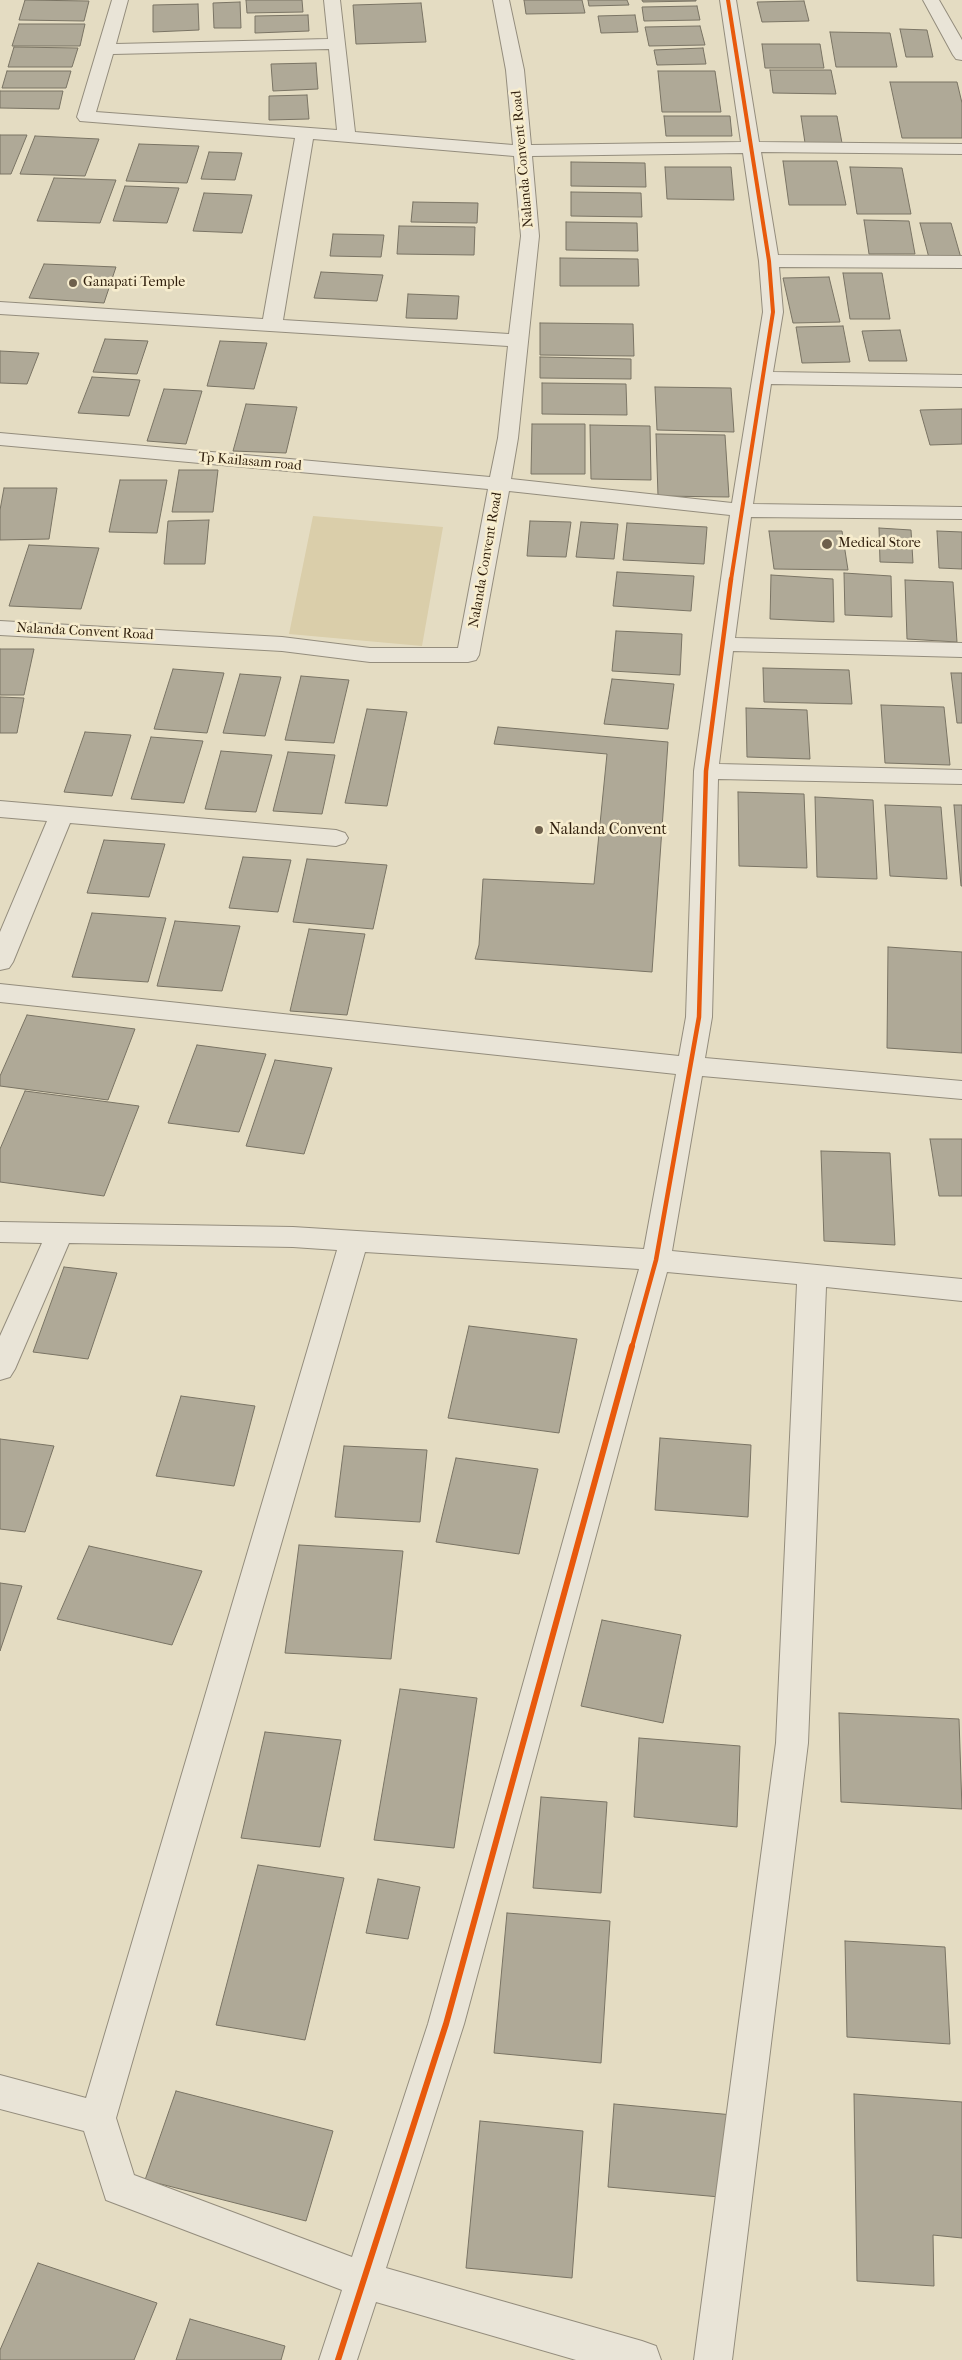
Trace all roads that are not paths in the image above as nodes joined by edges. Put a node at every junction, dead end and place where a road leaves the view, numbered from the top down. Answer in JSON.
{"nodes":[{"id":1,"x":120,"y":0,"type":"edge"},
{"id":2,"x":332,"y":0,"type":"edge"},
{"id":3,"x":500,"y":0,"type":"edge"},
{"id":4,"x":728,"y":0,"type":"edge"},
{"id":5,"x":931,"y":0,"type":"edge"},
{"id":6,"x":337,"y":44,"type":"junction"},
{"id":7,"x":106,"y":49,"type":"junction"},
{"id":8,"x":962,"y":55,"type":"edge"},
{"id":9,"x":305,"y":133,"type":"junction"},
{"id":10,"x":347,"y":136,"type":"junction"},
{"id":11,"x":750,"y":147,"type":"junction"},
{"id":12,"x":962,"y":149,"type":"edge"},
{"id":13,"x":522,"y":152,"type":"junction"},
{"id":14,"x":769,"y":261,"type":"junction"},
{"id":15,"x":962,"y":262,"type":"edge"},
{"id":16,"x":0,"y":308,"type":"edge"},
{"id":17,"x":272,"y":325,"type":"junction"},
{"id":18,"x":518,"y":341,"type":"junction"},
{"id":19,"x":762,"y":378,"type":"junction"},
{"id":20,"x":962,"y":381,"type":"edge"},
{"id":21,"x":0,"y":439,"type":"edge"},
{"id":22,"x":500,"y":484,"type":"junction"},
{"id":23,"x":741,"y":510,"type":"junction"},
{"id":24,"x":962,"y":513,"type":"edge"},
{"id":25,"x":0,"y":628,"type":"edge"},
{"id":26,"x":723,"y":644,"type":"junction"},
{"id":27,"x":962,"y":650,"type":"edge"},
{"id":28,"x":706,"y":771,"type":"junction"},
{"id":29,"x":962,"y":778,"type":"edge"},
{"id":30,"x":0,"y":809,"type":"edge"},
{"id":31,"x":61,"y":815,"type":"junction"},
{"id":32,"x":336,"y":838,"type":"dead end"},
{"id":33,"x":0,"y":962,"type":"edge"},
{"id":34,"x":0,"y":993,"type":"edge"},
{"id":35,"x":690,"y":1066,"type":"junction"},
{"id":36,"x":962,"y":1090,"type":"edge"},
{"id":37,"x":0,"y":1232,"type":"edge"},
{"id":38,"x":60,"y":1233,"type":"junction"},
{"id":39,"x":354,"y":1241,"type":"junction"},
{"id":40,"x":656,"y":1260,"type":"junction"},
{"id":41,"x":812,"y":1275,"type":"junction"},
{"id":42,"x":962,"y":1290,"type":"edge"},
{"id":43,"x":0,"y":1369,"type":"edge"},
{"id":44,"x":0,"y":2092,"type":"edge"},
{"id":45,"x":98,"y":2118,"type":"junction"},
{"id":46,"x":363,"y":2280,"type":"junction"},
{"id":47,"x":338,"y":2360,"type":"edge"},
{"id":48,"x":642,"y":2360,"type":"edge"},
{"id":49,"x":713,"y":2360,"type":"edge"}],
"edges":[{"from":1,"to":7,"type":"street"},
{"from":2,"to":6,"type":"street"},
{"from":3,"to":13,"type":"street","name":"Nalanda Convent Road"},
{"from":4,"to":11,"type":"street"},
{"from":5,"to":8,"type":"street"},
{"from":6,"to":7,"type":"street"},
{"from":6,"to":10,"type":"street"},
{"from":7,"to":9,"type":"street"},
{"from":9,"to":10,"type":"street"},
{"from":9,"to":17,"type":"street"},
{"from":10,"to":13,"type":"street"},
{"from":11,"to":12,"type":"street"},
{"from":11,"to":13,"type":"street"},
{"from":11,"to":14,"type":"street"},
{"from":13,"to":18,"type":"street","name":"Nalanda Convent Road"},
{"from":14,"to":15,"type":"street"},
{"from":14,"to":19,"type":"street"},
{"from":16,"to":17,"type":"street"},
{"from":17,"to":18,"type":"street"},
{"from":18,"to":22,"type":"street","name":"Nalanda Convent Road"},
{"from":19,"to":20,"type":"street"},
{"from":19,"to":23,"type":"street"},
{"from":21,"to":22,"type":"street","name":"Tp Kailasam road"},
{"from":22,"to":23,"type":"street","name":"Tp Kailasam road"},
{"from":22,"to":25,"type":"street","name":"Nalanda Convent Road"},
{"from":23,"to":24,"type":"street","name":"Tp Kailasam road"},
{"from":23,"to":26,"type":"street"},
{"from":26,"to":27,"type":"street"},
{"from":26,"to":28,"type":"street"},
{"from":28,"to":29,"type":"street"},
{"from":28,"to":35,"type":"street"},
{"from":30,"to":31,"type":"street"},
{"from":31,"to":32,"type":"street"},
{"from":31,"to":33,"type":"street"},
{"from":34,"to":35,"type":"street"},
{"from":35,"to":36,"type":"street"},
{"from":35,"to":40,"type":"street"},
{"from":37,"to":38,"type":"street"},
{"from":38,"to":39,"type":"street"},
{"from":38,"to":43,"type":"street"},
{"from":39,"to":40,"type":"street"},
{"from":39,"to":45,"type":"street"},
{"from":40,"to":41,"type":"street"},
{"from":40,"to":46,"type":"street"},
{"from":41,"to":42,"type":"street"},
{"from":41,"to":49,"type":"street"},
{"from":44,"to":45,"type":"street"},
{"from":45,"to":46,"type":"street"},
{"from":46,"to":47,"type":"street"},
{"from":46,"to":48,"type":"street"}]}
